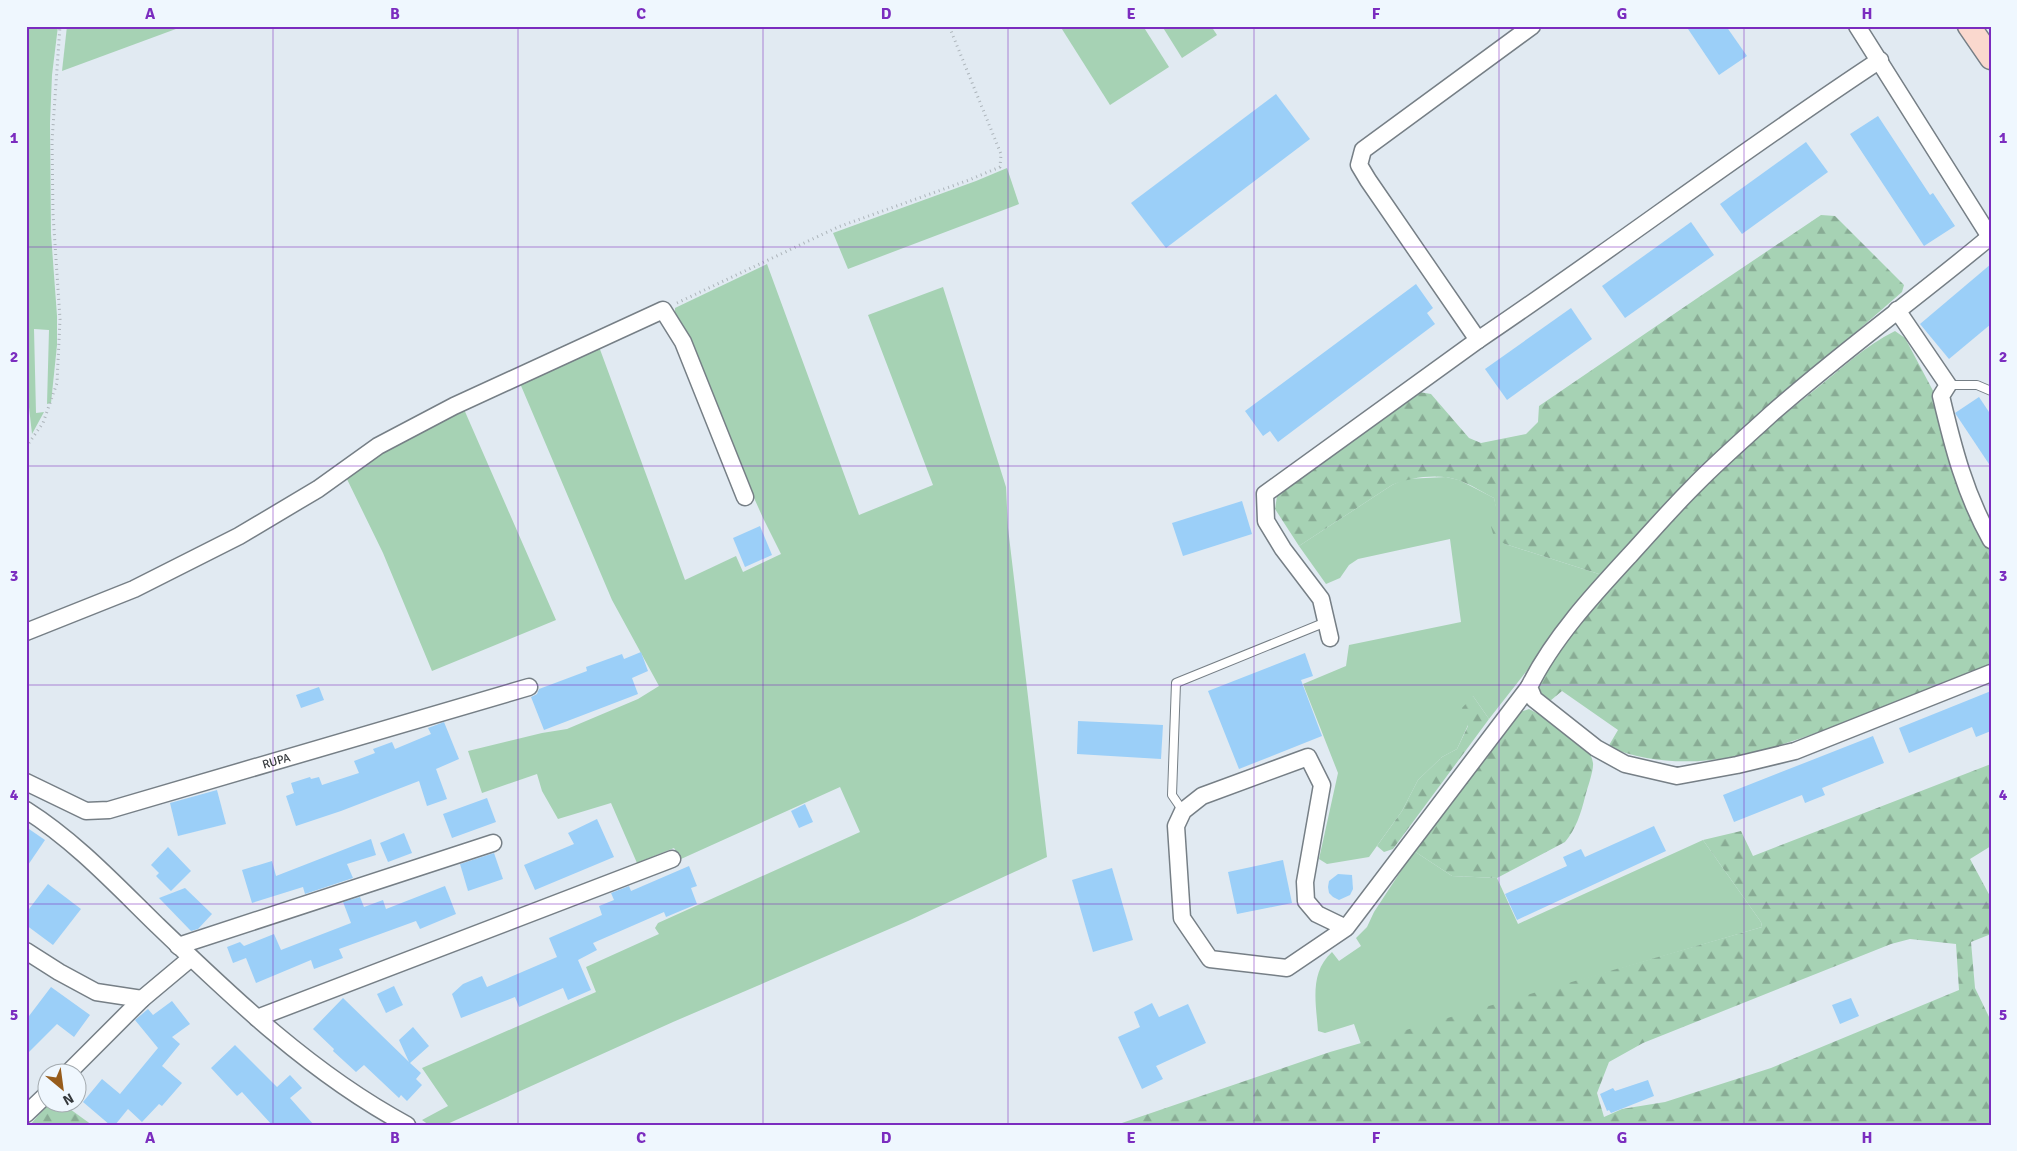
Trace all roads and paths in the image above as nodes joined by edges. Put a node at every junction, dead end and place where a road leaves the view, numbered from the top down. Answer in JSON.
{"nodes":[{"id":1,"x":60,"y":26,"type":"edge"},
{"id":2,"x":950,"y":26,"type":"edge"},
{"id":3,"x":1532,"y":26,"type":"edge"},
{"id":4,"x":1857,"y":26,"type":"edge"},
{"id":5,"x":1969,"y":26,"type":"edge"},
{"id":6,"x":1991,"y":58,"type":"edge"},
{"id":7,"x":1880,"y":60,"type":"junction"},
{"id":8,"x":1991,"y":236,"type":"edge"},
{"id":9,"x":663,"y":310,"type":"junction"},
{"id":10,"x":1897,"y":310,"type":"junction"},
{"id":11,"x":1478,"y":340,"type":"junction"},
{"id":12,"x":1948,"y":385,"type":"junction"},
{"id":13,"x":1991,"y":391,"type":"edge"},
{"id":14,"x":26,"y":447,"type":"edge"},
{"id":15,"x":746,"y":496,"type":"dead end"},
{"id":16,"x":1991,"y":540,"type":"edge"},
{"id":17,"x":1326,"y":622,"type":"junction"},
{"id":18,"x":26,"y":632,"type":"edge"},
{"id":19,"x":1330,"y":638,"type":"dead end"},
{"id":20,"x":1991,"y":673,"type":"edge"},
{"id":21,"x":529,"y":687,"type":"dead end"},
{"id":22,"x":1530,"y":687,"type":"junction"},
{"id":23,"x":26,"y":782,"type":"edge"},
{"id":24,"x":26,"y":810,"type":"edge"},
{"id":25,"x":1183,"y":811,"type":"junction"},
{"id":26,"x":494,"y":842,"type":"dead end"},
{"id":27,"x":672,"y":859,"type":"dead end"},
{"id":28,"x":1346,"y":928,"type":"junction"},
{"id":29,"x":178,"y":946,"type":"junction"},
{"id":30,"x":26,"y":951,"type":"edge"},
{"id":31,"x":191,"y":958,"type":"junction"},
{"id":32,"x":142,"y":999,"type":"junction"},
{"id":33,"x":257,"y":1018,"type":"junction"},
{"id":34,"x":77,"y":1064,"type":"edge"},
{"id":35,"x":38,"y":1101,"type":"edge"},
{"id":36,"x":28,"y":1110,"type":"edge"},
{"id":37,"x":407,"y":1125,"type":"edge"}],
"edges":[{"from":1,"to":14,"type":"path"},
{"from":2,"to":9,"type":"path"},
{"from":3,"to":11,"type":"street"},
{"from":4,"to":7,"type":"street"},
{"from":5,"to":6,"type":"main road"},
{"from":7,"to":8,"type":"street"},
{"from":7,"to":11,"type":"street"},
{"from":8,"to":10,"type":"street"},
{"from":9,"to":15,"type":"street"},
{"from":9,"to":18,"type":"street"},
{"from":10,"to":12,"type":"street"},
{"from":10,"to":22,"type":"street"},
{"from":11,"to":17,"type":"street"},
{"from":12,"to":13,"type":"lane"},
{"from":12,"to":16,"type":"street"},
{"from":17,"to":19,"type":"street"},
{"from":17,"to":25,"type":"lane"},
{"from":20,"to":22,"type":"street"},
{"from":21,"to":23,"type":"street","name":"RUPA"},
{"from":22,"to":28,"type":"street"},
{"from":24,"to":29,"type":"street"},
{"from":25,"to":28,"type":"street"},
{"from":25,"to":28,"type":"street"},
{"from":26,"to":29,"type":"street"},
{"from":27,"to":33,"type":"street"},
{"from":29,"to":31,"type":"street"},
{"from":30,"to":32,"type":"street"},
{"from":31,"to":32,"type":"street"},
{"from":31,"to":33,"type":"street"},
{"from":32,"to":34,"type":"street"},
{"from":33,"to":37,"type":"street"},
{"from":35,"to":36,"type":"street"}]}
